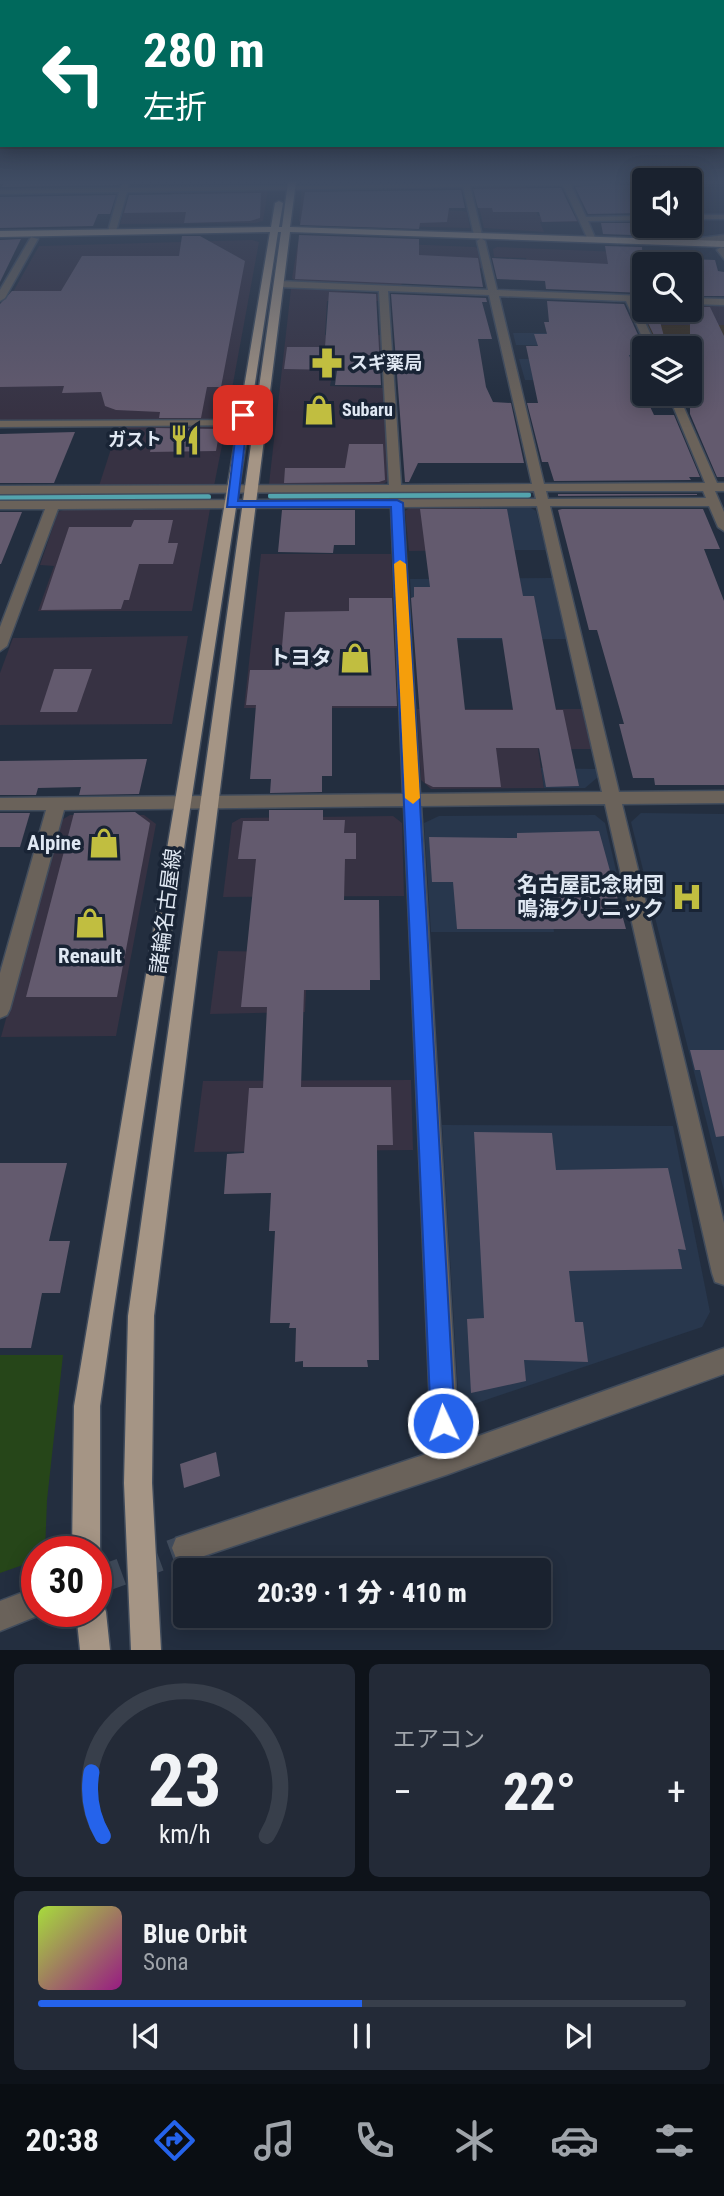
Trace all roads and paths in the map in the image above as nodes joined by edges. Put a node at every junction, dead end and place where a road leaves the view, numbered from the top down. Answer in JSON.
{"nodes":[{"id":1,"x":22,"y":259,"type":"edge"},
{"id":2,"x":276,"y":259,"type":"edge"},
{"id":3,"x":279,"y":259,"type":"edge"},
{"id":4,"x":485,"y":259,"type":"edge"},
{"id":5,"x":279,"y":284,"type":"junction"},
{"id":6,"x":383,"y":289,"type":"junction"},
{"id":7,"x":2,"y":292,"type":"edge"},
{"id":8,"x":494,"y":293,"type":"junction"},
{"id":9,"x":629,"y":298,"type":"junction"},
{"id":10,"x":632,"y":298,"type":"edge"},
{"id":11,"x":702,"y":301,"type":"edge"},
{"id":12,"x":724,"y":302,"type":"edge"},
{"id":13,"x":646,"y":336,"type":"edge"},
{"id":14,"x":678,"y":406,"type":"edge"},
{"id":15,"x":251,"y":423,"type":"junction"},
{"id":16,"x":0,"y":424,"type":"edge"},
{"id":17,"x":710,"y":487,"type":"junction"},
{"id":18,"x":724,"y":487,"type":"edge"},
{"id":19,"x":0,"y":490,"type":"edge"},
{"id":20,"x":542,"y":495,"type":"junction"},
{"id":21,"x":396,"y":496,"type":"junction"},
{"id":22,"x":241,"y":497,"type":"junction"},
{"id":23,"x":713,"y":502,"type":"junction"},
{"id":24,"x":0,"y":505,"type":"edge"},
{"id":25,"x":53,"y":505,"type":"junction"},
{"id":26,"x":724,"y":527,"type":"edge"},
{"id":27,"x":0,"y":646,"type":"edge"},
{"id":28,"x":612,"y":797,"type":"junction"},
{"id":29,"x":724,"y":797,"type":"edge"},
{"id":30,"x":413,"y":799,"type":"junction"},
{"id":31,"x":195,"y":801,"type":"junction"},
{"id":32,"x":57,"y":803,"type":"junction"},
{"id":33,"x":0,"y":804,"type":"edge"},
{"id":34,"x":0,"y":1009,"type":"edge"},
{"id":35,"x":724,"y":1273,"type":"edge"},
{"id":36,"x":724,"y":1361,"type":"edge"},
{"id":37,"x":446,"y":1461,"type":"junction"},
{"id":38,"x":86,"y":1536,"type":"edge"},
{"id":39,"x":186,"y":1548,"type":"tunnel mouth"},
{"id":40,"x":21,"y":1608,"type":"edge"},
{"id":41,"x":0,"y":1616,"type":"edge"},
{"id":42,"x":93,"y":1627,"type":"edge"},
{"id":43,"x":95,"y":1650,"type":"edge"},
{"id":44,"x":146,"y":1650,"type":"edge"}],
"edges":[{"from":1,"to":7,"type":"street"},
{"from":2,"to":15,"type":"main road","name":"諸輪名古屋線"},
{"from":3,"to":5,"type":"main road","name":"諸輪名古屋線"},
{"from":4,"to":8,"type":"street"},
{"from":5,"to":6,"type":"street"},
{"from":5,"to":15,"type":"main road","name":"諸輪名古屋線"},
{"from":6,"to":8,"type":"street"},
{"from":6,"to":21,"type":"street"},
{"from":8,"to":9,"type":"street"},
{"from":8,"to":20,"type":"street"},
{"from":9,"to":10,"type":"street"},
{"from":9,"to":13,"type":"street"},
{"from":11,"to":12,"type":"street"},
{"from":14,"to":17,"type":"street"},
{"from":15,"to":16,"type":"street"},
{"from":15,"to":22,"type":"main road","name":"諸輪名古屋線"},
{"from":17,"to":18,"type":"street"},
{"from":17,"to":20,"type":"street"},
{"from":17,"to":23,"type":"street"},
{"from":19,"to":22,"type":"street"},
{"from":20,"to":21,"type":"street"},
{"from":20,"to":23,"type":"street"},
{"from":20,"to":28,"type":"street"},
{"from":21,"to":22,"type":"street"},
{"from":21,"to":30,"type":"street"},
{"from":22,"to":25,"type":"street"},
{"from":22,"to":31,"type":"main road","name":"諸輪名古屋線"},
{"from":22,"to":31,"type":"main road","name":"諸輪名古屋線"},
{"from":23,"to":26,"type":"street"},
{"from":24,"to":25,"type":"street"},
{"from":25,"to":27,"type":"street"},
{"from":28,"to":29,"type":"street"},
{"from":28,"to":30,"type":"street"},
{"from":28,"to":35,"type":"street"},
{"from":30,"to":31,"type":"street"},
{"from":30,"to":37,"type":"street"},
{"from":31,"to":32,"type":"street"},
{"from":31,"to":38,"type":"main road","name":"諸輪名古屋線"},
{"from":31,"to":44,"type":"main road","name":"諸輪名古屋線"},
{"from":32,"to":33,"type":"street"},
{"from":32,"to":34,"type":"street"},
{"from":36,"to":37,"type":"street"},
{"from":37,"to":39,"type":"street"},
{"from":40,"to":41,"type":"street"},
{"from":42,"to":43,"type":"main road"}]}
